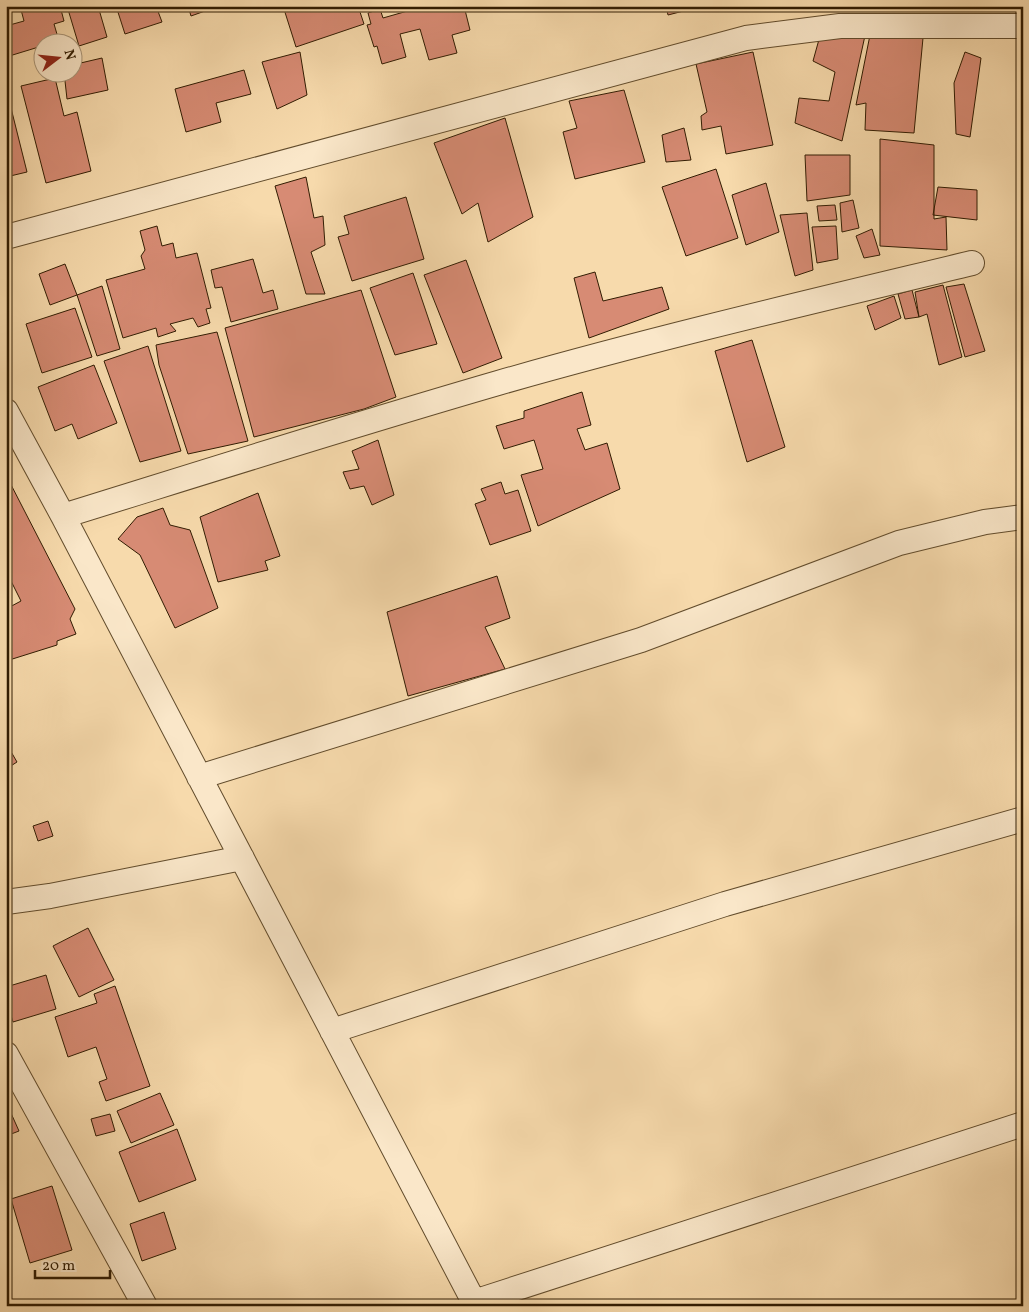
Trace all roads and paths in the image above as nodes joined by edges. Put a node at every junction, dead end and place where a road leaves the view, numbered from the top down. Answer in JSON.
{"nodes":[{"id":1,"x":1023,"y":26,"type":"edge"},
{"id":2,"x":6,"y":237,"type":"edge"},
{"id":3,"x":972,"y":263,"type":"dead end"},
{"id":4,"x":6,"y":411,"type":"edge"},
{"id":5,"x":63,"y":516,"type":"junction"},
{"id":6,"x":1023,"y":516,"type":"edge"},
{"id":7,"x":200,"y":777,"type":"junction"},
{"id":8,"x":1023,"y":819,"type":"edge"},
{"id":9,"x":242,"y":858,"type":"junction"},
{"id":10,"x":6,"y":902,"type":"edge"},
{"id":11,"x":332,"y":1031,"type":"junction"},
{"id":12,"x":6,"y":1054,"type":"edge"},
{"id":13,"x":1023,"y":1124,"type":"edge"},
{"id":14,"x":475,"y":1304,"type":"edge"},
{"id":15,"x":145,"y":1306,"type":"edge"}],
"edges":[{"from":1,"to":2,"type":"street"},
{"from":3,"to":5,"type":"street"},
{"from":4,"to":5,"type":"street"},
{"from":5,"to":7,"type":"street"},
{"from":6,"to":7,"type":"street"},
{"from":7,"to":9,"type":"street"},
{"from":8,"to":11,"type":"street"},
{"from":9,"to":10,"type":"street"},
{"from":9,"to":11,"type":"street"},
{"from":11,"to":14,"type":"street"},
{"from":12,"to":15,"type":"street"},
{"from":13,"to":14,"type":"street"}]}
